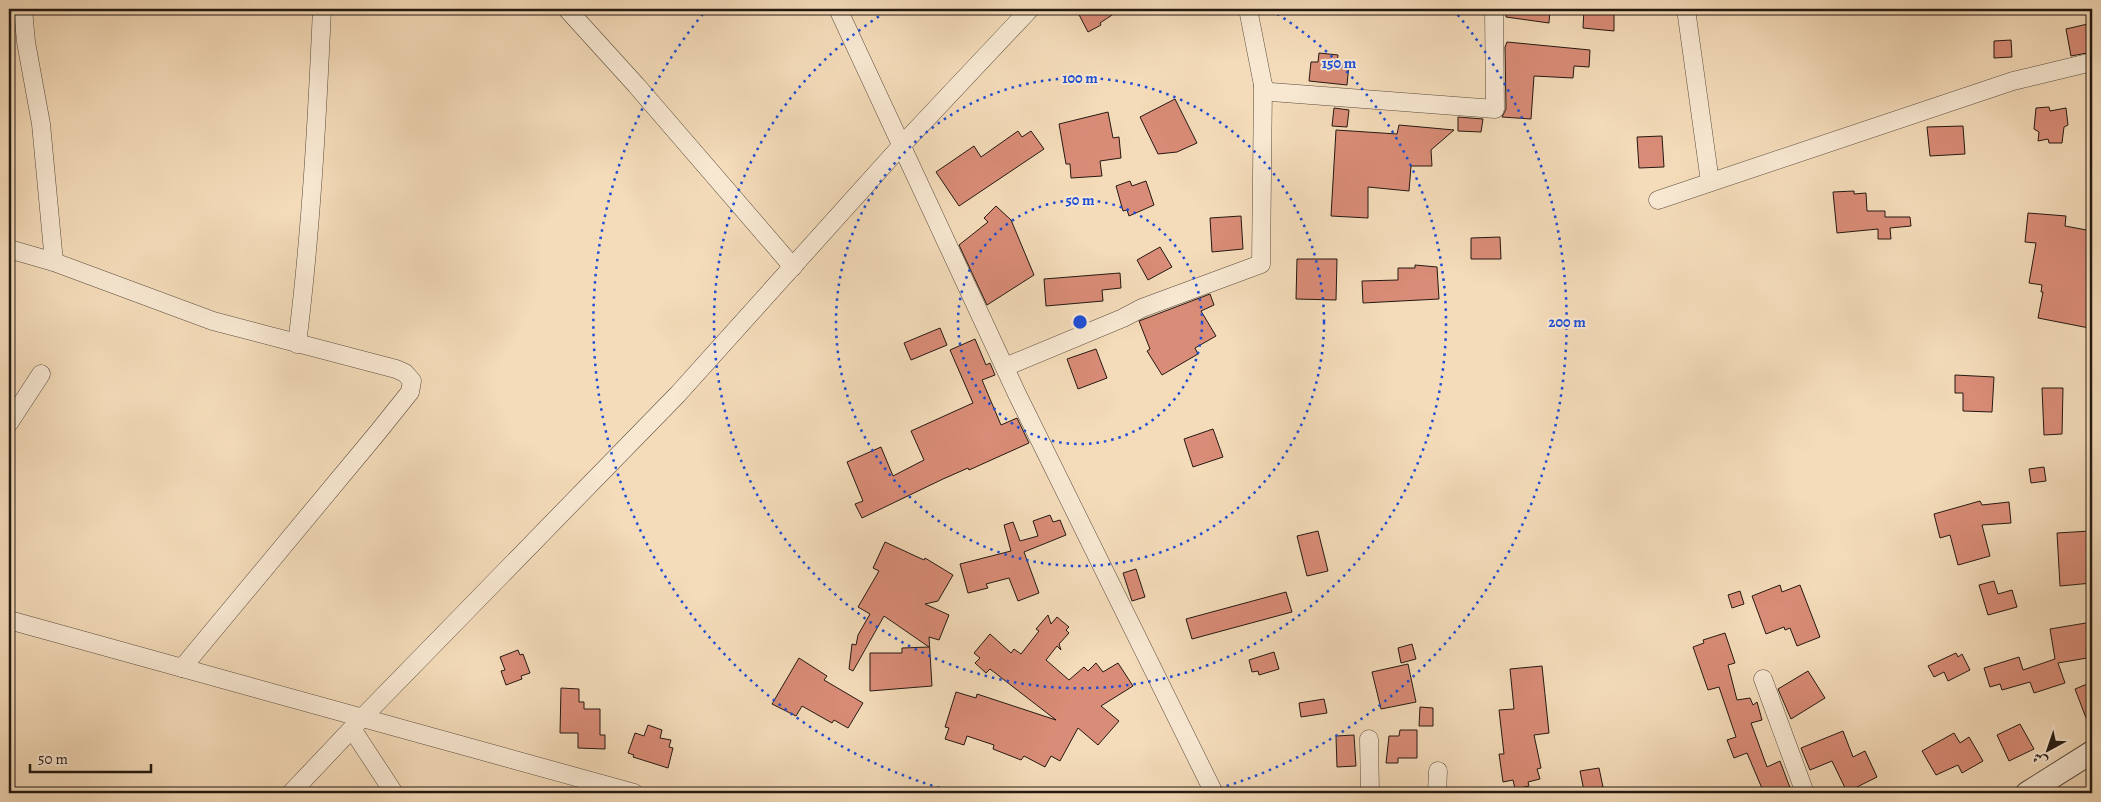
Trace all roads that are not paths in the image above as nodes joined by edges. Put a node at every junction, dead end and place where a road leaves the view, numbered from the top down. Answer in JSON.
{"nodes":[{"id":1,"x":23,"y":9,"type":"edge"},
{"id":2,"x":322,"y":9,"type":"edge"},
{"id":3,"x":567,"y":9,"type":"edge"},
{"id":4,"x":838,"y":9,"type":"edge"},
{"id":5,"x":1030,"y":9,"type":"edge"},
{"id":6,"x":1248,"y":9,"type":"edge"},
{"id":7,"x":1494,"y":9,"type":"edge"},
{"id":8,"x":1686,"y":9,"type":"edge"},
{"id":9,"x":2092,"y":62,"type":"edge"},
{"id":10,"x":1263,"y":84,"type":"junction"},
{"id":11,"x":901,"y":146,"type":"junction"},
{"id":12,"x":1710,"y":182,"type":"junction"},
{"id":13,"x":1658,"y":200,"type":"dead end"},
{"id":14,"x":9,"y":249,"type":"edge"},
{"id":15,"x":54,"y":262,"type":"junction"},
{"id":16,"x":793,"y":267,"type":"junction"},
{"id":17,"x":297,"y":344,"type":"junction"},
{"id":18,"x":1004,"y":367,"type":"junction"},
{"id":19,"x":41,"y":374,"type":"dead end"},
{"id":20,"x":9,"y":423,"type":"edge"},
{"id":21,"x":9,"y":620,"type":"edge"},
{"id":22,"x":182,"y":668,"type":"junction"},
{"id":23,"x":1763,"y":679,"type":"dead end"},
{"id":24,"x":356,"y":724,"type":"junction"},
{"id":25,"x":1369,"y":739,"type":"dead end"},
{"id":26,"x":2092,"y":752,"type":"edge"},
{"id":27,"x":1438,"y":771,"type":"dead end"},
{"id":28,"x":291,"y":793,"type":"edge"},
{"id":29,"x":394,"y":793,"type":"edge"},
{"id":30,"x":634,"y":793,"type":"edge"},
{"id":31,"x":1214,"y":793,"type":"edge"},
{"id":32,"x":1370,"y":793,"type":"edge"},
{"id":33,"x":1437,"y":793,"type":"edge"},
{"id":34,"x":1805,"y":793,"type":"edge"},
{"id":35,"x":2027,"y":793,"type":"edge"}],
"edges":[{"from":1,"to":15,"type":"street"},
{"from":2,"to":17,"type":"street"},
{"from":3,"to":16,"type":"street"},
{"from":4,"to":11,"type":"street"},
{"from":5,"to":11,"type":"street"},
{"from":6,"to":10,"type":"street"},
{"from":7,"to":10,"type":"street"},
{"from":8,"to":12,"type":"street"},
{"from":9,"to":12,"type":"street"},
{"from":10,"to":18,"type":"street"},
{"from":11,"to":16,"type":"street"},
{"from":11,"to":18,"type":"street"},
{"from":12,"to":13,"type":"street"},
{"from":14,"to":15,"type":"street"},
{"from":15,"to":17,"type":"street"},
{"from":16,"to":24,"type":"street"},
{"from":17,"to":22,"type":"street"},
{"from":18,"to":31,"type":"street"},
{"from":19,"to":20,"type":"street"},
{"from":21,"to":22,"type":"street"},
{"from":22,"to":24,"type":"street"},
{"from":23,"to":34,"type":"street"},
{"from":24,"to":28,"type":"street"},
{"from":24,"to":29,"type":"street"},
{"from":24,"to":30,"type":"street"},
{"from":25,"to":32,"type":"street"},
{"from":26,"to":35,"type":"street"},
{"from":27,"to":33,"type":"street"}]}
